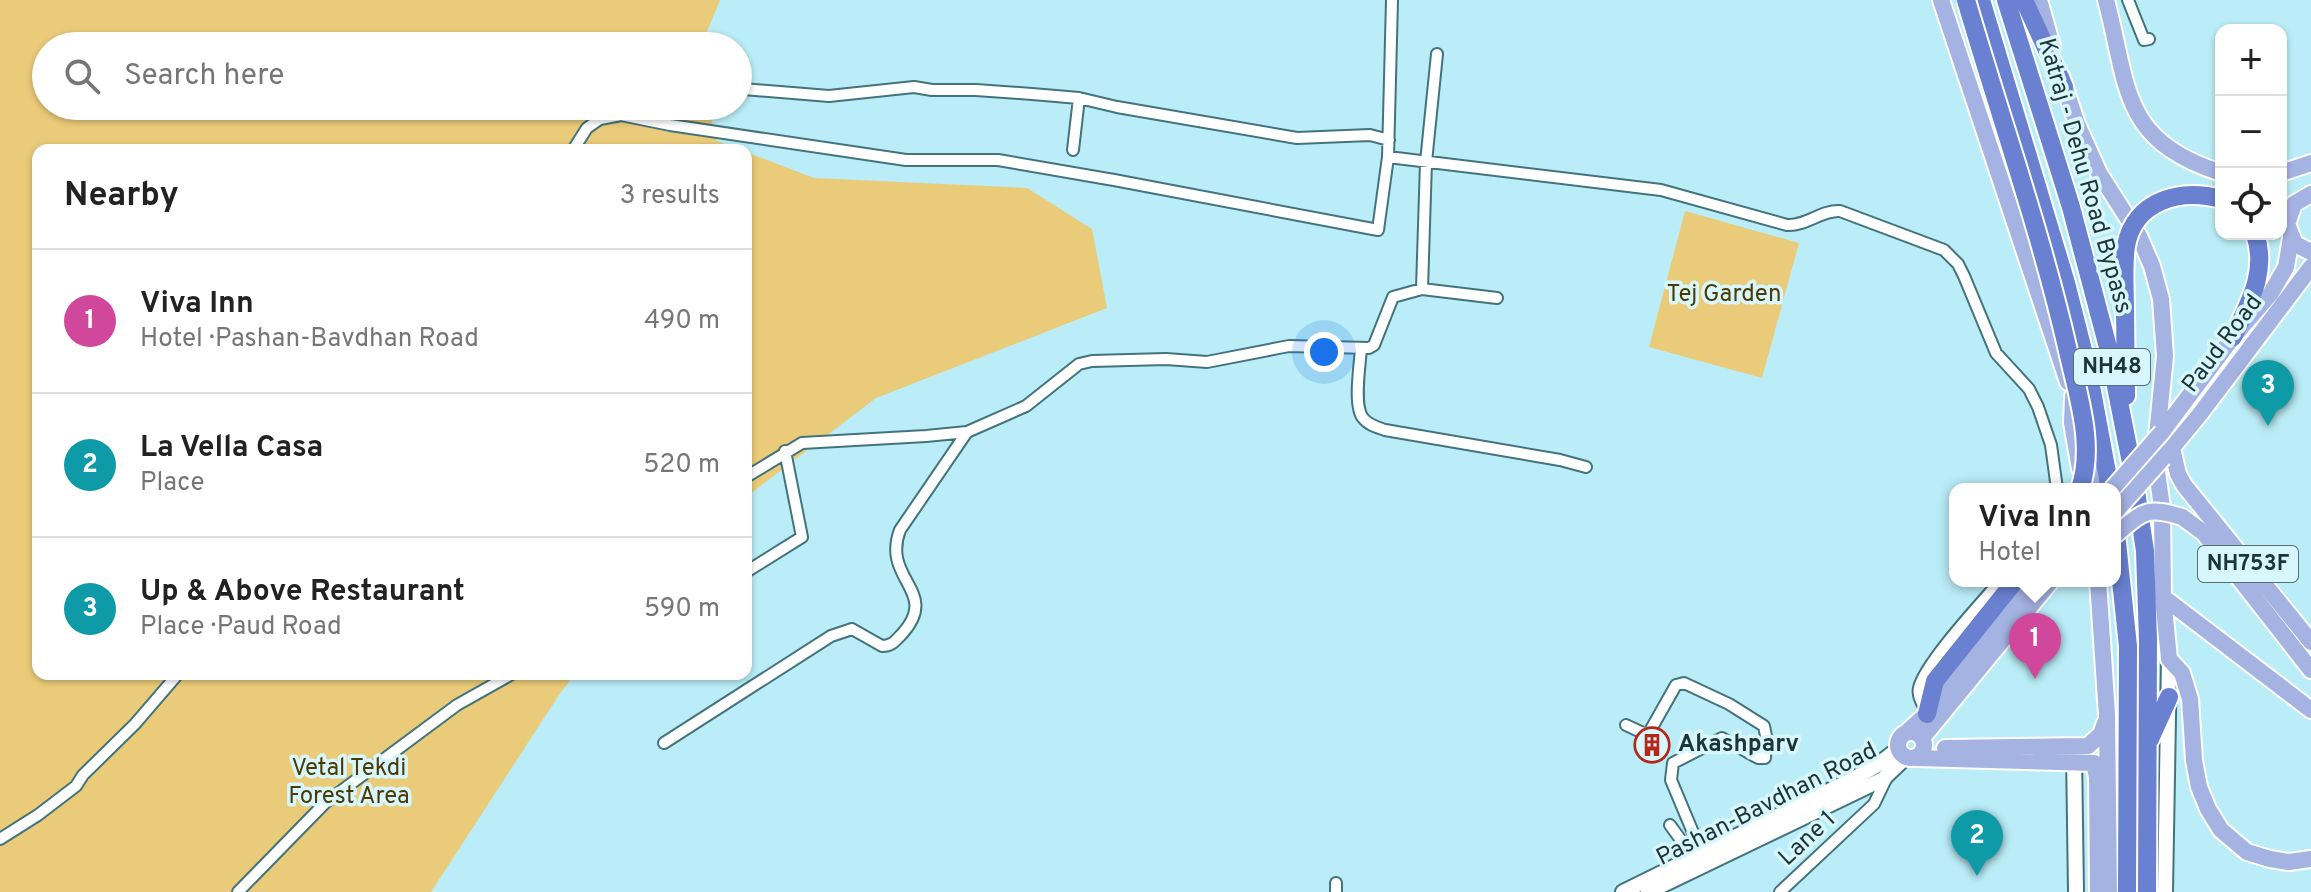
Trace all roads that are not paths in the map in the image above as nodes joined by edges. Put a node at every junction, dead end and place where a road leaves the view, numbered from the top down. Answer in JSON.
{"nodes":[{"id":1,"x":1392,"y":0,"type":"edge"},
{"id":2,"x":1941,"y":0,"type":"edge"},
{"id":3,"x":1966,"y":0,"type":"edge"},
{"id":4,"x":1981,"y":0,"type":"edge"},
{"id":5,"x":2006,"y":0,"type":"edge"},
{"id":6,"x":2024,"y":0,"type":"edge"},
{"id":7,"x":2039,"y":0,"type":"edge"},
{"id":8,"x":2106,"y":0,"type":"edge"},
{"id":9,"x":2128,"y":0,"type":"edge"},
{"id":10,"x":2149,"y":39,"type":"dead end"},
{"id":11,"x":1437,"y":54,"type":"dead end"},
{"id":12,"x":2064,"y":87,"type":"junction"},
{"id":13,"x":752,"y":89,"type":"edge"},
{"id":14,"x":1079,"y":98,"type":"junction"},
{"id":15,"x":599,"y":120,"type":"edge"},
{"id":16,"x":646,"y":120,"type":"edge"},
{"id":17,"x":1389,"y":140,"type":"junction"},
{"id":18,"x":577,"y":144,"type":"edge"},
{"id":19,"x":1073,"y":150,"type":"dead end"},
{"id":20,"x":1388,"y":157,"type":"junction"},
{"id":21,"x":1426,"y":162,"type":"junction"},
{"id":22,"x":2311,"y":163,"type":"edge"},
{"id":23,"x":2215,"y":171,"type":"edge"},
{"id":24,"x":2287,"y":171,"type":"edge"},
{"id":25,"x":2311,"y":194,"type":"edge"},
{"id":26,"x":2215,"y":197,"type":"edge"},
{"id":27,"x":2291,"y":238,"type":"junction"},
{"id":28,"x":2257,"y":240,"type":"edge"},
{"id":29,"x":2311,"y":252,"type":"edge"},
{"id":30,"x":2311,"y":267,"type":"edge"},
{"id":31,"x":1422,"y":289,"type":"junction"},
{"id":32,"x":1497,"y":298,"type":"dead end"},
{"id":33,"x":2233,"y":337,"type":"junction"},
{"id":34,"x":1361,"y":348,"type":"junction"},
{"id":35,"x":2073,"y":396,"type":"junction"},
{"id":36,"x":967,"y":432,"type":"junction"},
{"id":37,"x":2127,"y":442,"type":"junction"},
{"id":38,"x":785,"y":451,"type":"junction"},
{"id":39,"x":2168,"y":453,"type":"junction"},
{"id":40,"x":1586,"y":467,"type":"dead end"},
{"id":41,"x":752,"y":473,"type":"edge"},
{"id":42,"x":2056,"y":483,"type":"edge"},
{"id":43,"x":2081,"y":483,"type":"edge"},
{"id":44,"x":2083,"y":483,"type":"edge"},
{"id":45,"x":2099,"y":483,"type":"edge"},
{"id":46,"x":2110,"y":483,"type":"edge"},
{"id":47,"x":2116,"y":483,"type":"edge"},
{"id":48,"x":2121,"y":505,"type":"edge"},
{"id":49,"x":2121,"y":528,"type":"edge"},
{"id":50,"x":752,"y":568,"type":"edge"},
{"id":51,"x":1995,"y":587,"type":"edge"},
{"id":52,"x":2010,"y":587,"type":"edge"},
{"id":53,"x":2041,"y":587,"type":"edge"},
{"id":54,"x":2042,"y":587,"type":"edge"},
{"id":55,"x":2098,"y":587,"type":"edge"},
{"id":56,"x":2114,"y":587,"type":"edge"},
{"id":57,"x":2120,"y":587,"type":"edge"},
{"id":58,"x":2163,"y":597,"type":"junction"},
{"id":59,"x":2311,"y":642,"type":"edge"},
{"id":60,"x":2169,"y":659,"type":"junction"},
{"id":61,"x":2311,"y":670,"type":"edge"},
{"id":62,"x":173,"y":680,"type":"edge"},
{"id":63,"x":501,"y":680,"type":"edge"},
{"id":64,"x":2169,"y":697,"type":"junction"},
{"id":65,"x":2311,"y":710,"type":"edge"},
{"id":66,"x":1927,"y":714,"type":"junction"},
{"id":67,"x":2107,"y":715,"type":"junction"},
{"id":68,"x":1626,"y":725,"type":"dead end"},
{"id":69,"x":664,"y":743,"type":"dead end"},
{"id":70,"x":2147,"y":746,"type":"junction"},
{"id":71,"x":1912,"y":747,"type":"junction"},
{"id":72,"x":2074,"y":754,"type":"junction"},
{"id":73,"x":1888,"y":775,"type":"junction"},
{"id":74,"x":2119,"y":816,"type":"joint"},
{"id":75,"x":1670,"y":825,"type":"dead end"},
{"id":76,"x":0,"y":839,"type":"edge"},
{"id":77,"x":1698,"y":856,"type":"junction"},
{"id":78,"x":2311,"y":859,"type":"edge"},
{"id":79,"x":238,"y":892,"type":"edge"},
{"id":80,"x":1623,"y":892,"type":"edge"},
{"id":81,"x":1648,"y":892,"type":"edge"},
{"id":82,"x":1780,"y":892,"type":"edge"},
{"id":83,"x":2076,"y":892,"type":"edge"},
{"id":84,"x":2098,"y":892,"type":"edge"},
{"id":85,"x":2109,"y":892,"type":"edge"},
{"id":86,"x":2119,"y":892,"type":"edge"},
{"id":87,"x":2127,"y":892,"type":"edge"},
{"id":88,"x":2147,"y":892,"type":"edge"},
{"id":89,"x":2165,"y":892,"type":"edge"}],
"edges":[{"from":1,"to":17,"type":"street"},
{"from":2,"to":35,"type":"main road"},
{"from":3,"to":44,"type":"highway","bridge":true},
{"from":4,"to":46,"type":"highway","name":"Katraj - Dehu Road Bypass","number":"NH48"},
{"from":5,"to":37,"type":"highway","name":"Katraj - Dehu Road Bypass","number":"NH48"},
{"from":6,"to":12,"type":"highway"},
{"from":7,"to":12,"type":"main road"},
{"from":8,"to":23,"type":"main road"},
{"from":9,"to":10,"type":"street"},
{"from":11,"to":21,"type":"street"},
{"from":12,"to":58,"type":"main road"},
{"from":13,"to":14,"type":"street"},
{"from":14,"to":17,"type":"street"},
{"from":14,"to":19,"type":"street"},
{"from":15,"to":18,"type":"street"},
{"from":16,"to":20,"type":"street"},
{"from":17,"to":20,"type":"street"},
{"from":20,"to":21,"type":"street"},
{"from":21,"to":31,"type":"street"},
{"from":21,"to":42,"type":"street"},
{"from":22,"to":24,"type":"main road"},
{"from":25,"to":27,"type":"main road"},
{"from":26,"to":37,"type":"highway","bridge":true},
{"from":27,"to":29,"type":"main road"},
{"from":27,"to":33,"type":"main road"},
{"from":28,"to":33,"type":"highway"},
{"from":30,"to":39,"type":"main road","name":"Paud Road"},
{"from":31,"to":32,"type":"street"},
{"from":31,"to":34,"type":"street"},
{"from":33,"to":47,"type":"main road","bridge":true},
{"from":34,"to":36,"type":"street"},
{"from":34,"to":40,"type":"street"},
{"from":35,"to":43,"type":"main road"},
{"from":35,"to":45,"type":"main road"},
{"from":36,"to":38,"type":"street"},
{"from":36,"to":69,"type":"street"},
{"from":37,"to":70,"type":"highway","name":"Katraj - Dehu Road Bypass","number":"NH48"},
{"from":38,"to":41,"type":"street"},
{"from":38,"to":50,"type":"street"},
{"from":39,"to":48,"type":"main road","name":"Paud Road","bridge":true},
{"from":39,"to":59,"type":"main road","number":"NH753F"},
{"from":49,"to":61,"type":"main road","bridge":true},
{"from":51,"to":66,"type":"street"},
{"from":52,"to":66,"type":"highway"},
{"from":53,"to":66,"type":"main road","name":"Pashan-Bavdhan Road"},
{"from":54,"to":71,"type":"main road","name":"Pashan-Bavdhan Road"},
{"from":55,"to":67,"type":"main road"},
{"from":56,"to":74,"type":"highway"},
{"from":57,"to":87,"type":"highway"},
{"from":58,"to":60,"type":"main road"},
{"from":58,"to":65,"type":"main road"},
{"from":60,"to":64,"type":"main road"},
{"from":60,"to":78,"type":"main road"},
{"from":62,"to":76,"type":"street"},
{"from":63,"to":79,"type":"street"},
{"from":64,"to":70,"type":"highway"},
{"from":64,"to":89,"type":"main road"},
{"from":66,"to":71,"type":"main road","name":"Pashan-Bavdhan Road"},
{"from":67,"to":72,"type":"main road"},
{"from":67,"to":85,"type":"main road"},
{"from":68,"to":77,"type":"street"},
{"from":70,"to":88,"type":"highway","name":"Katraj - Dehu Road Bypass","number":"NH48"},
{"from":71,"to":72,"type":"main road"},
{"from":71,"to":73,"type":"main road","name":"Pashan-Bavdhan Road"},
{"from":71,"to":77,"type":"main road","name":"Pashan-Bavdhan Road"},
{"from":72,"to":83,"type":"main road"},
{"from":72,"to":84,"type":"main road"},
{"from":73,"to":81,"type":"main road","name":"Pashan-Bavdhan Road"},
{"from":73,"to":82,"type":"street","name":"Lane 1"},
{"from":74,"to":86,"type":"main road"},
{"from":75,"to":77,"type":"street"},
{"from":77,"to":80,"type":"main road","name":"Pashan-Bavdhan Road"}]}
